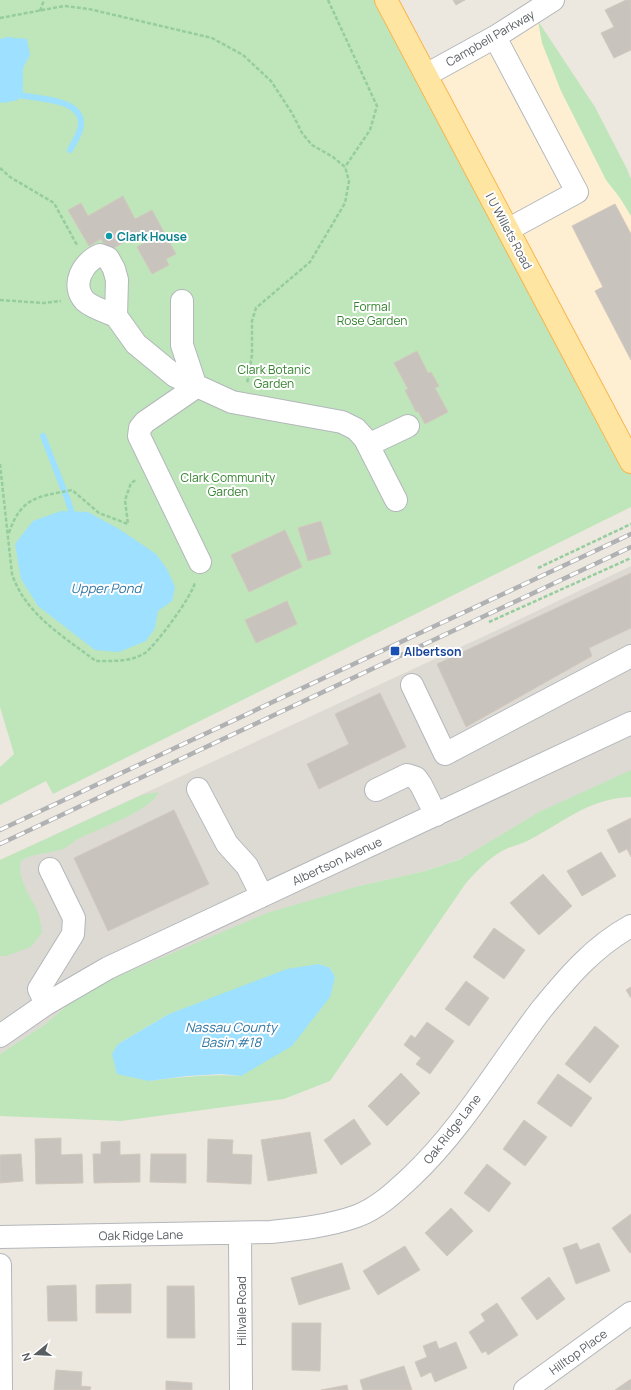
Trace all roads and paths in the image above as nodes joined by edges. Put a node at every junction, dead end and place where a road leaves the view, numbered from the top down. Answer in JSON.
{"nodes":[{"id":1,"x":44,"y":0,"type":"edge"},
{"id":2,"x":328,"y":0,"type":"edge"},
{"id":3,"x":386,"y":0,"type":"edge"},
{"id":4,"x":553,"y":0,"type":"edge"},
{"id":5,"x":40,"y":10,"type":"junction"},
{"id":6,"x":0,"y":18,"type":"edge"},
{"id":7,"x":495,"y":38,"type":"junction"},
{"id":8,"x":426,"y":75,"type":"junction"},
{"id":9,"x":345,"y":167,"type":"junction"},
{"id":10,"x":0,"y":168,"type":"edge"},
{"id":11,"x":509,"y":229,"type":"junction"},
{"id":12,"x":87,"y":263,"type":"junction"},
{"id":13,"x":81,"y":294,"type":"junction"},
{"id":14,"x":0,"y":300,"type":"edge"},
{"id":15,"x":182,"y":301,"type":"dead end"},
{"id":16,"x":116,"y":316,"type":"junction"},
{"id":17,"x":196,"y":387,"type":"junction"},
{"id":18,"x":244,"y":404,"type":"junction"},
{"id":19,"x":408,"y":426,"type":"dead end"},
{"id":20,"x":368,"y":445,"type":"junction"},
{"id":21,"x":631,"y":462,"type":"edge"},
{"id":22,"x":0,"y":464,"type":"edge"},
{"id":23,"x":154,"y":470,"type":"junction"},
{"id":24,"x":396,"y":500,"type":"dead end"},
{"id":25,"x":631,"y":524,"type":"edge"},
{"id":26,"x":9,"y":535,"type":"junction"},
{"id":27,"x":631,"y":558,"type":"edge"},
{"id":28,"x":200,"y":562,"type":"joint"},
{"id":29,"x":538,"y":568,"type":"dead end"},
{"id":30,"x":489,"y":622,"type":"dead end"},
{"id":31,"x":631,"y":656,"type":"edge"},
{"id":32,"x":412,"y":685,"type":"dead end"},
{"id":33,"x":631,"y":723,"type":"edge"},
{"id":34,"x":198,"y":789,"type":"dead end"},
{"id":35,"x":376,"y":790,"type":"dead end"},
{"id":36,"x":436,"y":815,"type":"junction"},
{"id":37,"x":50,"y":869,"type":"dead end"},
{"id":38,"x":262,"y":896,"type":"junction"},
{"id":39,"x":631,"y":926,"type":"edge"},
{"id":40,"x":46,"y":1004,"type":"junction"},
{"id":41,"x":0,"y":1036,"type":"edge"},
{"id":42,"x":240,"y":1233,"type":"junction"},
{"id":43,"x":0,"y":1237,"type":"edge"},
{"id":44,"x":0,"y":1265,"type":"edge"},
{"id":45,"x":631,"y":1313,"type":"edge"},
{"id":46,"x":1,"y":1390,"type":"edge"},
{"id":47,"x":241,"y":1390,"type":"edge"},
{"id":48,"x":525,"y":1390,"type":"edge"}],
"edges":[{"from":1,"to":5,"type":"path"},
{"from":2,"to":9,"type":"path"},
{"from":3,"to":8,"type":"main road","name":"I U Willets Road"},
{"from":4,"to":7,"type":"street","name":"Campbell Parkway"},
{"from":5,"to":6,"type":"path"},
{"from":5,"to":9,"type":"path"},
{"from":7,"to":8,"type":"street","name":"Campbell Parkway"},
{"from":7,"to":11,"type":"street"},
{"from":8,"to":11,"type":"main road","name":"I U Willets Road"},
{"from":9,"to":18,"type":"path"},
{"from":10,"to":12,"type":"path"},
{"from":11,"to":21,"type":"main road","name":"I U Willets Road"},
{"from":12,"to":13,"type":"street"},
{"from":12,"to":16,"type":"street"},
{"from":13,"to":14,"type":"path"},
{"from":13,"to":16,"type":"street"},
{"from":15,"to":17,"type":"street"},
{"from":16,"to":17,"type":"street"},
{"from":17,"to":18,"type":"street"},
{"from":17,"to":23,"type":"street"},
{"from":18,"to":20,"type":"street"},
{"from":19,"to":20,"type":"street"},
{"from":20,"to":24,"type":"street"},
{"from":22,"to":26,"type":"path"},
{"from":23,"to":26,"type":"path"},
{"from":23,"to":28,"type":"street"},
{"from":25,"to":29,"type":"path"},
{"from":26,"to":28,"type":"path"},
{"from":27,"to":30,"type":"path"},
{"from":31,"to":32,"type":"street"},
{"from":33,"to":36,"type":"street","name":"Albertson Avenue"},
{"from":34,"to":38,"type":"street"},
{"from":35,"to":36,"type":"street"},
{"from":36,"to":38,"type":"street","name":"Albertson Avenue"},
{"from":37,"to":40,"type":"street"},
{"from":38,"to":40,"type":"street","name":"Albertson Avenue"},
{"from":39,"to":42,"type":"street","name":"Oak Ridge Lane"},
{"from":40,"to":41,"type":"street","name":"Albertson Avenue"},
{"from":42,"to":43,"type":"street","name":"Oak Ridge Lane"},
{"from":42,"to":47,"type":"street","name":"Hillvale Road"},
{"from":44,"to":46,"type":"street"},
{"from":45,"to":48,"type":"street","name":"Hilltop Place"}]}
